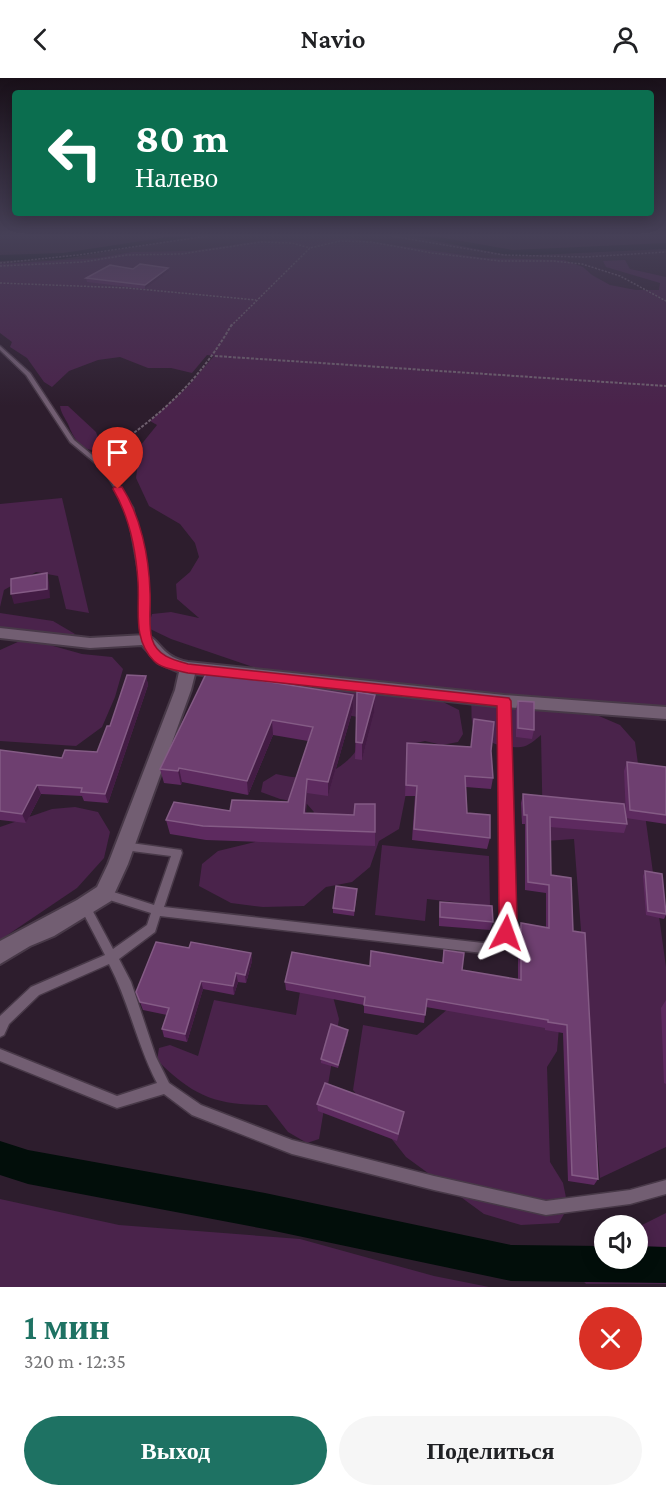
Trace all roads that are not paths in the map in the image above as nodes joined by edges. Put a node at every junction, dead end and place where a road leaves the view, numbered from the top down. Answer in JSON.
{"nodes":[{"id":1,"x":0,"y":347,"type":"edge"},
{"id":2,"x":0,"y":633,"type":"edge"},
{"id":3,"x":146,"y":640,"type":"junction"},
{"id":4,"x":188,"y":668,"type":"junction"},
{"id":5,"x":504,"y":701,"type":"junction"},
{"id":6,"x":666,"y":712,"type":"edge"},
{"id":7,"x":124,"y":846,"type":"junction"},
{"id":8,"x":104,"y":894,"type":"junction"},
{"id":9,"x":86,"y":908,"type":"junction"},
{"id":10,"x":158,"y":911,"type":"junction"},
{"id":11,"x":0,"y":954,"type":"edge"},
{"id":12,"x":112,"y":957,"type":"junction"},
{"id":13,"x":0,"y":1031,"type":"edge"},
{"id":14,"x":0,"y":1055,"type":"edge"},
{"id":15,"x":165,"y":1087,"type":"junction"},
{"id":16,"x":666,"y":1187,"type":"edge"}],
"edges":[{"from":1,"to":3,"type":"lane"},
{"from":2,"to":3,"type":"street"},
{"from":3,"to":4,"type":"street"},
{"from":4,"to":5,"type":"street"},
{"from":4,"to":7,"type":"street"},
{"from":5,"to":6,"type":"street"},
{"from":5,"to":10,"type":"lane"},
{"from":7,"to":8,"type":"street"},
{"from":7,"to":10,"type":"lane"},
{"from":8,"to":9,"type":"street"},
{"from":8,"to":10,"type":"lane"},
{"from":9,"to":11,"type":"street"},
{"from":9,"to":12,"type":"lane"},
{"from":10,"to":12,"type":"lane"},
{"from":12,"to":13,"type":"lane"},
{"from":12,"to":15,"type":"lane"},
{"from":14,"to":15,"type":"lane"},
{"from":15,"to":16,"type":"lane"}]}
